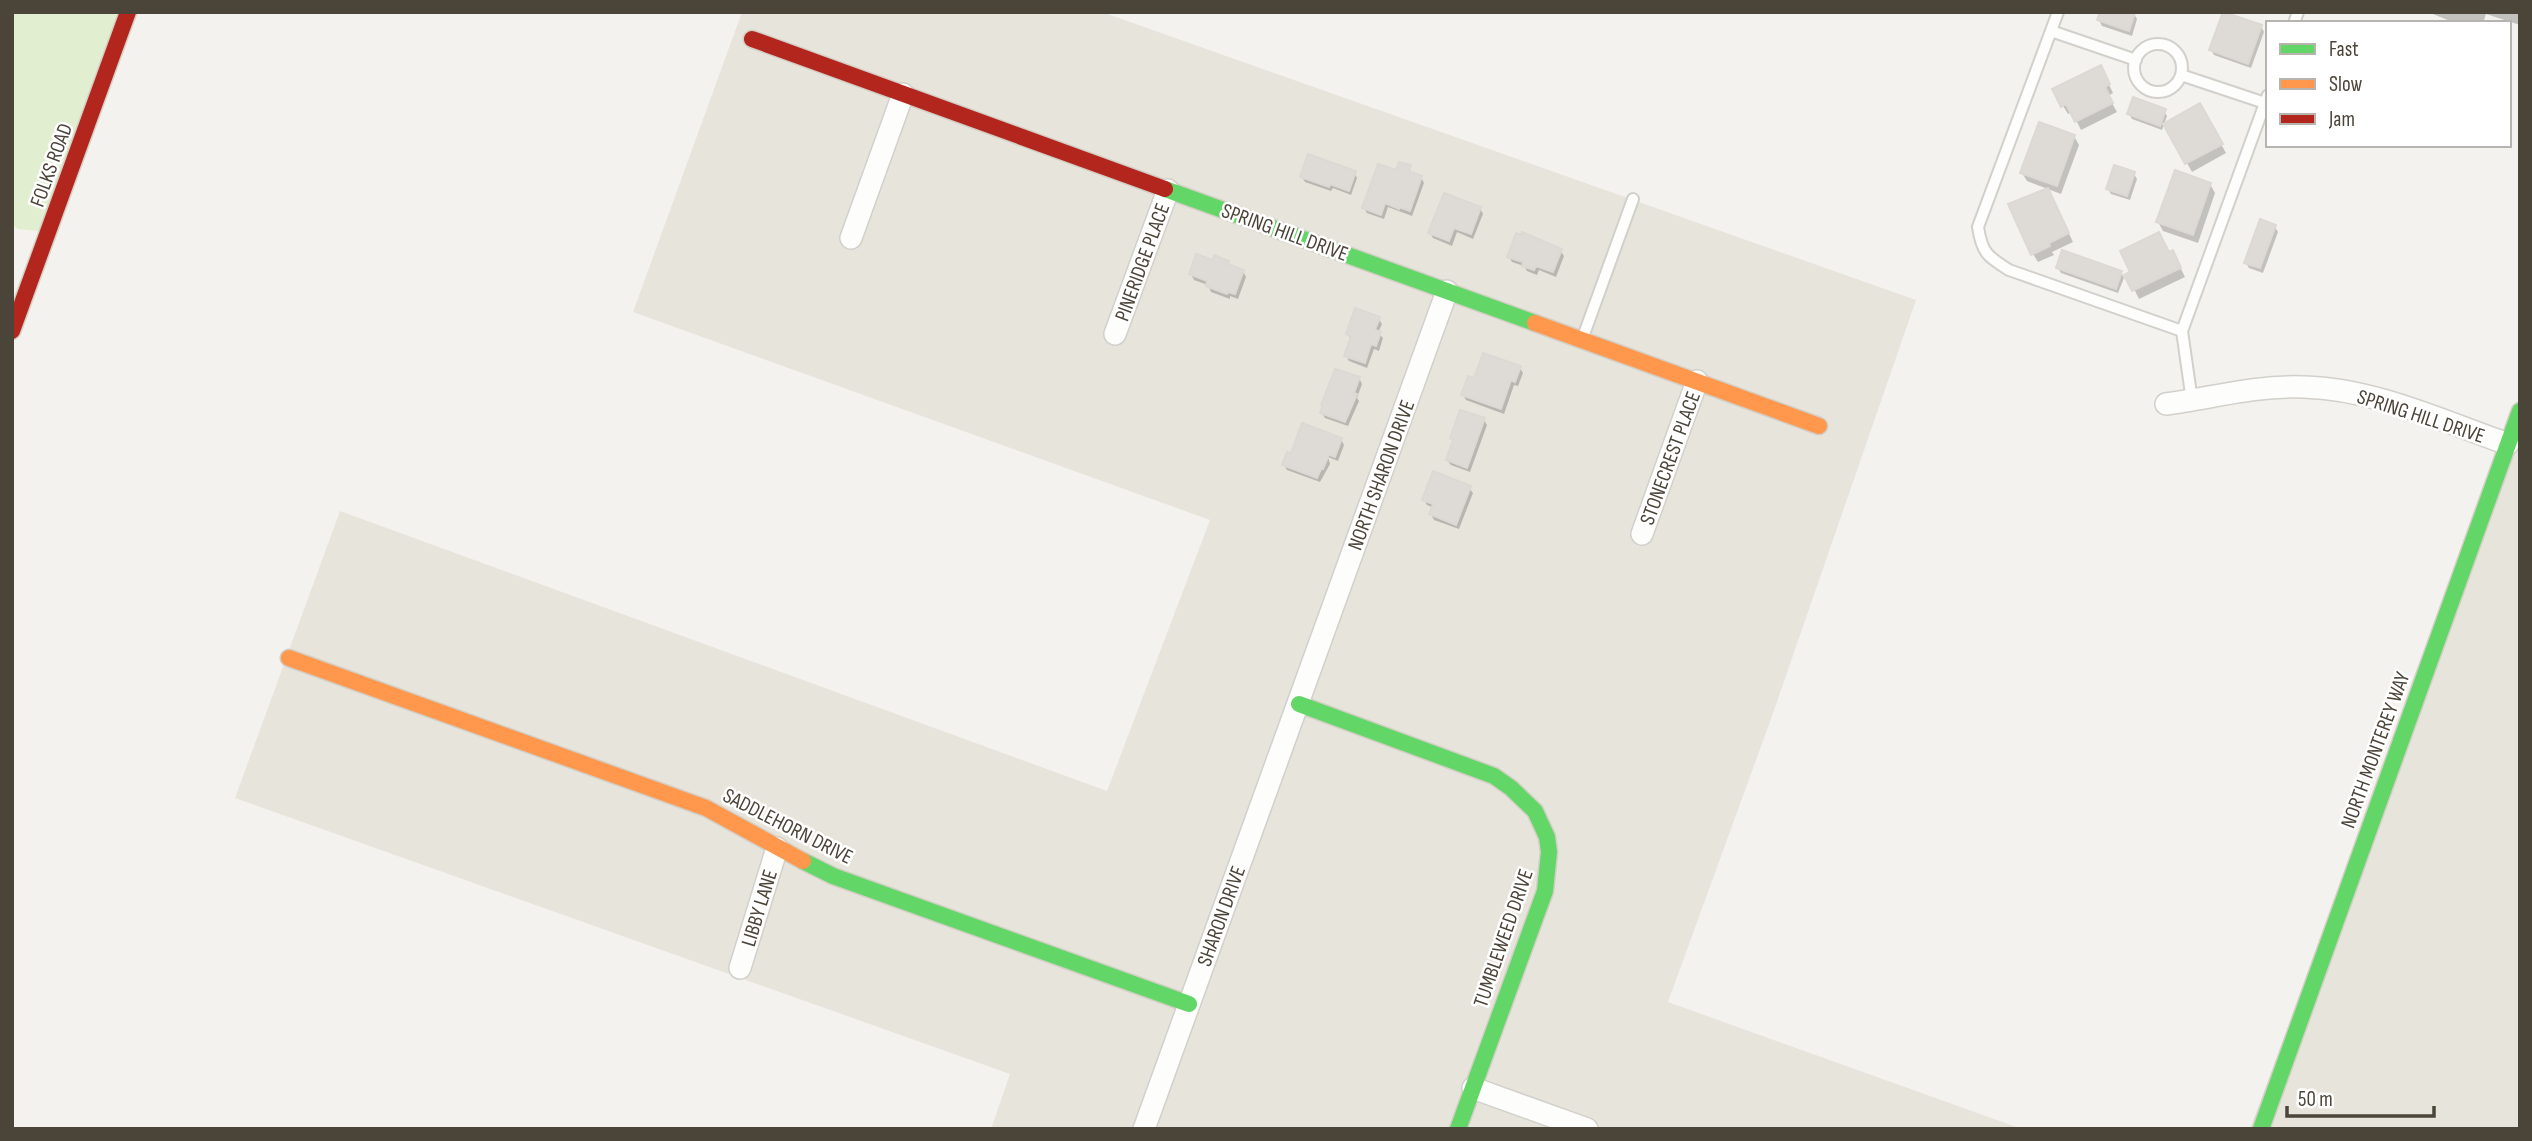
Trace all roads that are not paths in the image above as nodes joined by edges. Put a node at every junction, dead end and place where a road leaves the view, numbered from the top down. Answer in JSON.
{"nodes":[{"id":1,"x":128,"y":12,"type":"edge"},
{"id":2,"x":2058,"y":12,"type":"edge"},
{"id":3,"x":2051,"y":31,"type":"junction"},
{"id":4,"x":752,"y":39,"type":"dead end"},
{"id":5,"x":2136,"y":60,"type":"junction"},
{"id":6,"x":2181,"y":75,"type":"junction"},
{"id":7,"x":902,"y":94,"type":"junction"},
{"id":8,"x":2266,"y":99,"type":"edge"},
{"id":9,"x":1168,"y":190,"type":"junction"},
{"id":10,"x":1633,"y":199,"type":"dead end"},
{"id":11,"x":850,"y":238,"type":"dead end"},
{"id":12,"x":1447,"y":291,"type":"junction"},
{"id":13,"x":12,"y":331,"type":"edge"},
{"id":14,"x":2182,"y":331,"type":"junction"},
{"id":15,"x":1115,"y":334,"type":"dead end"},
{"id":16,"x":1582,"y":340,"type":"junction"},
{"id":17,"x":1697,"y":382,"type":"junction"},
{"id":18,"x":2192,"y":401,"type":"junction"},
{"id":19,"x":2166,"y":404,"type":"dead end"},
{"id":20,"x":2520,"y":411,"type":"edge"},
{"id":21,"x":1819,"y":426,"type":"dead end"},
{"id":22,"x":2508,"y":444,"type":"junction"},
{"id":23,"x":1642,"y":534,"type":"dead end"},
{"id":24,"x":289,"y":658,"type":"dead end"},
{"id":25,"x":1299,"y":704,"type":"junction"},
{"id":26,"x":778,"y":848,"type":"junction"},
{"id":27,"x":740,"y":968,"type":"dead end"},
{"id":28,"x":1189,"y":1004,"type":"junction"},
{"id":29,"x":1473,"y":1088,"type":"junction"},
{"id":30,"x":1144,"y":1129,"type":"edge"},
{"id":31,"x":1458,"y":1129,"type":"edge"},
{"id":32,"x":1587,"y":1129,"type":"edge"},
{"id":33,"x":2261,"y":1129,"type":"edge"}],
"edges":[{"from":1,"to":13,"type":"street","name":"FOLKS ROAD"},
{"from":2,"to":3,"type":"lane"},
{"from":3,"to":5,"type":"lane"},
{"from":3,"to":14,"type":"lane"},
{"from":4,"to":7,"type":"street","name":"SPRING HILL DRIVE"},
{"from":5,"to":6,"type":"lane"},
{"from":5,"to":6,"type":"lane"},
{"from":6,"to":8,"type":"lane"},
{"from":7,"to":9,"type":"street","name":"SPRING HILL DRIVE"},
{"from":7,"to":11,"type":"street"},
{"from":8,"to":14,"type":"lane"},
{"from":9,"to":12,"type":"street","name":"SPRING HILL DRIVE"},
{"from":9,"to":15,"type":"street","name":"PINERIDGE PLACE"},
{"from":10,"to":16,"type":"lane"},
{"from":12,"to":16,"type":"street","name":"SPRING HILL DRIVE"},
{"from":12,"to":25,"type":"street","name":"NORTH SHARON DRIVE"},
{"from":14,"to":18,"type":"lane"},
{"from":16,"to":17,"type":"street","name":"SPRING HILL DRIVE"},
{"from":17,"to":21,"type":"street","name":"SPRING HILL DRIVE"},
{"from":17,"to":23,"type":"street","name":"STONECREST PLACE"},
{"from":18,"to":19,"type":"street","name":"SPRING HILL DRIVE"},
{"from":18,"to":22,"type":"street","name":"SPRING HILL DRIVE"},
{"from":20,"to":22,"type":"street","name":"NORTH MONTEREY WAY"},
{"from":22,"to":33,"type":"street","name":"NORTH MONTEREY WAY"},
{"from":24,"to":26,"type":"street","name":"SADDLEHORN DRIVE"},
{"from":25,"to":28,"type":"street","name":"SHARON DRIVE"},
{"from":25,"to":29,"type":"street","name":"TUMBLEWEED DRIVE"},
{"from":26,"to":27,"type":"street","name":"LIBBY LANE"},
{"from":26,"to":28,"type":"street","name":"SADDLEHORN DRIVE"},
{"from":28,"to":30,"type":"street","name":"SHARON DRIVE"},
{"from":29,"to":31,"type":"street","name":"TUMBLEWEED DRIVE"},
{"from":29,"to":32,"type":"street"}]}
